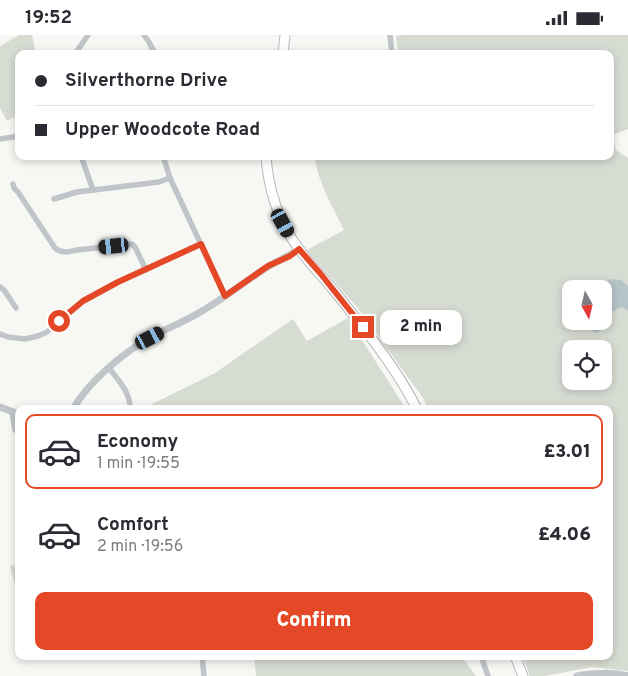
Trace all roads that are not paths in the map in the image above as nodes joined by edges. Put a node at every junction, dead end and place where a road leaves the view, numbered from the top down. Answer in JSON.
{"nodes":[{"id":1,"x":88,"y":35,"type":"edge"},
{"id":2,"x":144,"y":35,"type":"edge"},
{"id":3,"x":285,"y":35,"type":"edge"},
{"id":4,"x":390,"y":35,"type":"edge"},
{"id":5,"x":78,"y":50,"type":"edge"},
{"id":6,"x":153,"y":50,"type":"edge"},
{"id":7,"x":283,"y":50,"type":"edge"},
{"id":8,"x":392,"y":50,"type":"edge"},
{"id":9,"x":15,"y":137,"type":"edge"},
{"id":10,"x":0,"y":139,"type":"edge"},
{"id":11,"x":83,"y":160,"type":"edge"},
{"id":12,"x":164,"y":160,"type":"edge"},
{"id":13,"x":267,"y":160,"type":"edge"},
{"id":14,"x":170,"y":178,"type":"junction"},
{"id":15,"x":13,"y":183,"type":"dead end"},
{"id":16,"x":93,"y":190,"type":"junction"},
{"id":17,"x":54,"y":199,"type":"dead end"},
{"id":18,"x":201,"y":244,"type":"junction"},
{"id":19,"x":299,"y":249,"type":"junction"},
{"id":20,"x":146,"y":270,"type":"junction"},
{"id":21,"x":0,"y":287,"type":"edge"},
{"id":22,"x":225,"y":296,"type":"junction"},
{"id":23,"x":16,"y":308,"type":"dead end"},
{"id":24,"x":0,"y":334,"type":"edge"},
{"id":25,"x":109,"y":368,"type":"junction"},
{"id":26,"x":75,"y":405,"type":"edge"},
{"id":27,"x":130,"y":405,"type":"edge"},
{"id":28,"x":416,"y":405,"type":"edge"},
{"id":29,"x":0,"y":407,"type":"edge"},
{"id":30,"x":15,"y":413,"type":"edge"},
{"id":31,"x":15,"y":430,"type":"edge"},
{"id":32,"x":202,"y":660,"type":"edge"},
{"id":33,"x":482,"y":660,"type":"edge"},
{"id":34,"x":517,"y":660,"type":"edge"},
{"id":35,"x":585,"y":675,"type":"edge"},
{"id":36,"x":204,"y":676,"type":"edge"},
{"id":37,"x":488,"y":676,"type":"edge"},
{"id":38,"x":523,"y":676,"type":"edge"},
{"id":39,"x":577,"y":676,"type":"edge"},
{"id":40,"x":628,"y":676,"type":"edge"}],
"edges":[{"from":1,"to":5,"type":"street"},
{"from":2,"to":6,"type":"street"},
{"from":3,"to":7,"type":"main road"},
{"from":4,"to":8,"type":"street"},
{"from":9,"to":10,"type":"street"},
{"from":11,"to":16,"type":"street"},
{"from":12,"to":14,"type":"street"},
{"from":13,"to":19,"type":"main road"},
{"from":14,"to":16,"type":"street"},
{"from":14,"to":18,"type":"street"},
{"from":15,"to":20,"type":"street"},
{"from":16,"to":17,"type":"street"},
{"from":18,"to":20,"type":"street"},
{"from":18,"to":22,"type":"street"},
{"from":19,"to":22,"type":"street"},
{"from":19,"to":28,"type":"main road"},
{"from":20,"to":24,"type":"street"},
{"from":21,"to":23,"type":"street"},
{"from":22,"to":25,"type":"street"},
{"from":25,"to":26,"type":"street"},
{"from":25,"to":27,"type":"street"},
{"from":29,"to":30,"type":"street"},
{"from":30,"to":31,"type":"street"},
{"from":32,"to":36,"type":"street"},
{"from":33,"to":37,"type":"street"},
{"from":34,"to":38,"type":"main road"},
{"from":35,"to":39,"type":"street"},
{"from":35,"to":40,"type":"street"}]}
